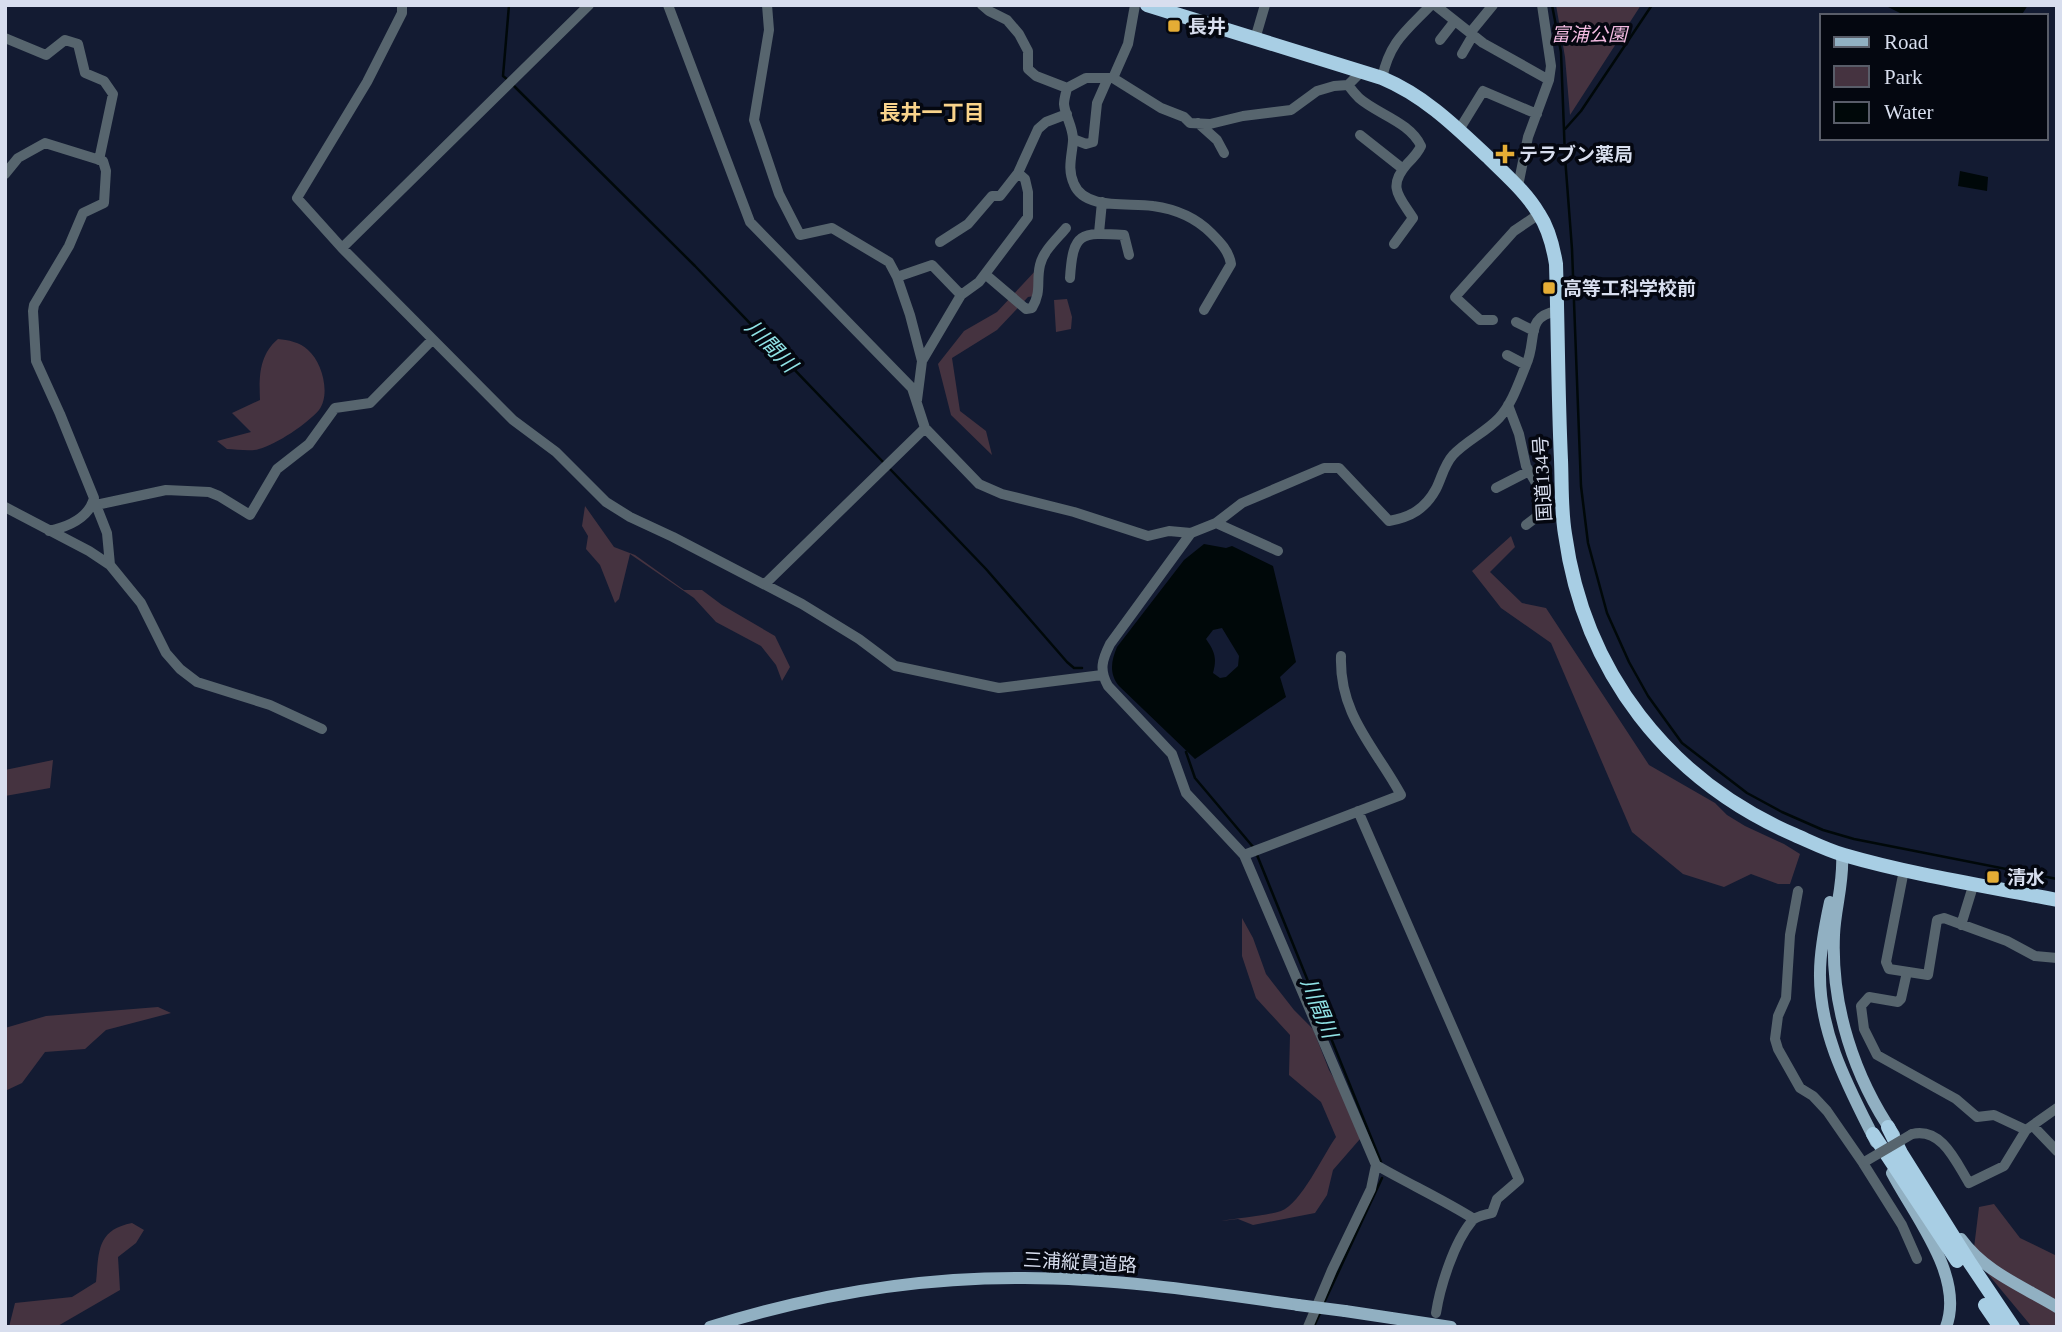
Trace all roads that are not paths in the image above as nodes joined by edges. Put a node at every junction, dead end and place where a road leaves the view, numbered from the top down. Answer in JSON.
{"nodes":[{"id":1,"x":402,"y":5,"type":"edge"},
{"id":2,"x":589,"y":5,"type":"edge"},
{"id":3,"x":668,"y":5,"type":"edge"},
{"id":4,"x":767,"y":5,"type":"edge"},
{"id":5,"x":982,"y":5,"type":"edge"},
{"id":6,"x":1135,"y":5,"type":"edge"},
{"id":7,"x":1147,"y":5,"type":"edge"},
{"id":8,"x":1265,"y":5,"type":"edge"},
{"id":9,"x":1433,"y":5,"type":"edge"},
{"id":10,"x":1493,"y":5,"type":"edge"},
{"id":11,"x":1542,"y":5,"type":"edge"},
{"id":12,"x":1454,"y":22,"type":"junction"},
{"id":13,"x":1471,"y":34,"type":"junction"},
{"id":14,"x":5,"y":38,"type":"edge"},
{"id":15,"x":1255,"y":39,"type":"junction"},
{"id":16,"x":1440,"y":40,"type":"dead end"},
{"id":17,"x":1462,"y":54,"type":"dead end"},
{"id":18,"x":1359,"y":71,"type":"junction"},
{"id":19,"x":1110,"y":78,"type":"junction"},
{"id":20,"x":1382,"y":78,"type":"junction"},
{"id":21,"x":1549,"y":80,"type":"junction"},
{"id":22,"x":1348,"y":85,"type":"junction"},
{"id":23,"x":1067,"y":88,"type":"junction"},
{"id":24,"x":1067,"y":114,"type":"junction"},
{"id":25,"x":1537,"y":114,"type":"junction"},
{"id":26,"x":1198,"y":123,"type":"junction"},
{"id":27,"x":1460,"y":130,"type":"junction"},
{"id":28,"x":1360,"y":135,"type":"dead end"},
{"id":29,"x":1073,"y":139,"type":"junction"},
{"id":30,"x":1224,"y":153,"type":"dead end"},
{"id":31,"x":99,"y":160,"type":"junction"},
{"id":32,"x":1403,"y":169,"type":"junction"},
{"id":33,"x":1018,"y":173,"type":"junction"},
{"id":34,"x":5,"y":174,"type":"edge"},
{"id":35,"x":1518,"y":186,"type":"junction"},
{"id":36,"x":1102,"y":202,"type":"junction"},
{"id":37,"x":1539,"y":214,"type":"junction"},
{"id":38,"x":1066,"y":228,"type":"dead end"},
{"id":39,"x":1099,"y":233,"type":"junction"},
{"id":40,"x":940,"y":242,"type":"dead end"},
{"id":41,"x":1394,"y":244,"type":"dead end"},
{"id":42,"x":342,"y":248,"type":"junction"},
{"id":43,"x":1129,"y":255,"type":"dead end"},
{"id":44,"x":985,"y":274,"type":"junction"},
{"id":45,"x":897,"y":277,"type":"junction"},
{"id":46,"x":1070,"y":278,"type":"dead end"},
{"id":47,"x":961,"y":295,"type":"junction"},
{"id":48,"x":1204,"y":310,"type":"dead end"},
{"id":49,"x":1557,"y":311,"type":"junction"},
{"id":50,"x":1493,"y":320,"type":"dead end"},
{"id":51,"x":1516,"y":322,"type":"dead end"},
{"id":52,"x":1534,"y":331,"type":"junction"},
{"id":53,"x":432,"y":340,"type":"junction"},
{"id":54,"x":1507,"y":355,"type":"dead end"},
{"id":55,"x":922,"y":361,"type":"junction"},
{"id":56,"x":1526,"y":365,"type":"junction"},
{"id":57,"x":917,"y":400,"type":"junction"},
{"id":58,"x":1508,"y":405,"type":"junction"},
{"id":59,"x":925,"y":428,"type":"junction"},
{"id":60,"x":1529,"y":471,"type":"junction"},
{"id":61,"x":1496,"y":488,"type":"dead end"},
{"id":62,"x":94,"y":504,"type":"junction"},
{"id":63,"x":5,"y":507,"type":"edge"},
{"id":64,"x":1216,"y":523,"type":"junction"},
{"id":65,"x":1526,"y":525,"type":"dead end"},
{"id":66,"x":48,"y":530,"type":"junction"},
{"id":67,"x":1191,"y":533,"type":"junction"},
{"id":68,"x":1278,"y":551,"type":"dead end"},
{"id":69,"x":110,"y":565,"type":"junction"},
{"id":70,"x":765,"y":584,"type":"junction"},
{"id":71,"x":1341,"y":656,"type":"dead end"},
{"id":72,"x":1102,"y":675,"type":"junction"},
{"id":73,"x":322,"y":729,"type":"dead end"},
{"id":74,"x":1358,"y":811,"type":"junction"},
{"id":75,"x":1244,"y":855,"type":"junction"},
{"id":76,"x":1842,"y":855,"type":"junction"},
{"id":77,"x":1904,"y":870,"type":"junction"},
{"id":78,"x":1974,"y":883,"type":"junction"},
{"id":79,"x":1798,"y":891,"type":"dead end"},
{"id":80,"x":2057,"y":900,"type":"edge"},
{"id":81,"x":1961,"y":925,"type":"junction"},
{"id":82,"x":2057,"y":958,"type":"edge"},
{"id":83,"x":1907,"y":972,"type":"junction"},
{"id":84,"x":2057,"y":1108,"type":"edge"},
{"id":85,"x":1888,"y":1126,"type":"junction"},
{"id":86,"x":2030,"y":1128,"type":"junction"},
{"id":87,"x":1872,"y":1134,"type":"junction"},
{"id":88,"x":2057,"y":1151,"type":"edge"},
{"id":89,"x":1864,"y":1162,"type":"junction"},
{"id":90,"x":1376,"y":1165,"type":"junction"},
{"id":91,"x":1474,"y":1219,"type":"junction"},
{"id":92,"x":1917,"y":1259,"type":"dead end"},
{"id":93,"x":2036,"y":1294,"type":"junction"},
{"id":94,"x":2057,"y":1300,"type":"edge"},
{"id":95,"x":2057,"y":1307,"type":"edge"},
{"id":96,"x":1436,"y":1313,"type":"dead end"},
{"id":97,"x":710,"y":1327,"type":"edge"},
{"id":98,"x":1308,"y":1327,"type":"edge"},
{"id":99,"x":1451,"y":1327,"type":"edge"},
{"id":100,"x":1946,"y":1327,"type":"edge"},
{"id":101,"x":2000,"y":1327,"type":"edge"},
{"id":102,"x":2013,"y":1327,"type":"edge"}],
"edges":[{"from":1,"to":42,"type":"street"},
{"from":2,"to":42,"type":"street"},
{"from":3,"to":57,"type":"street"},
{"from":4,"to":45,"type":"street"},
{"from":5,"to":23,"type":"street"},
{"from":6,"to":19,"type":"street"},
{"from":7,"to":15,"type":"highway","name":"国道134号"},
{"from":8,"to":15,"type":"street"},
{"from":9,"to":12,"type":"street"},
{"from":9,"to":20,"type":"street"},
{"from":10,"to":13,"type":"street"},
{"from":11,"to":21,"type":"street"},
{"from":12,"to":13,"type":"street"},
{"from":12,"to":16,"type":"street"},
{"from":13,"to":17,"type":"street"},
{"from":13,"to":21,"type":"street"},
{"from":14,"to":31,"type":"street"},
{"from":15,"to":18,"type":"highway","name":"国道134号"},
{"from":18,"to":20,"type":"highway","name":"国道134号"},
{"from":18,"to":22,"type":"street"},
{"from":19,"to":23,"type":"street"},
{"from":19,"to":26,"type":"street"},
{"from":19,"to":29,"type":"street"},
{"from":20,"to":27,"type":"highway","name":"国道134号"},
{"from":21,"to":25,"type":"street"},
{"from":22,"to":26,"type":"street"},
{"from":22,"to":32,"type":"street"},
{"from":23,"to":24,"type":"street"},
{"from":24,"to":29,"type":"street"},
{"from":24,"to":33,"type":"street"},
{"from":25,"to":27,"type":"street"},
{"from":25,"to":35,"type":"street"},
{"from":26,"to":30,"type":"street"},
{"from":27,"to":35,"type":"highway","name":"国道134号"},
{"from":28,"to":32,"type":"street"},
{"from":29,"to":36,"type":"street"},
{"from":31,"to":34,"type":"street"},
{"from":31,"to":62,"type":"street"},
{"from":32,"to":41,"type":"street"},
{"from":33,"to":40,"type":"street"},
{"from":33,"to":44,"type":"street"},
{"from":35,"to":37,"type":"highway","name":"国道134号"},
{"from":36,"to":39,"type":"street"},
{"from":36,"to":48,"type":"street"},
{"from":37,"to":49,"type":"highway","name":"国道134号"},
{"from":37,"to":50,"type":"street"},
{"from":38,"to":44,"type":"street"},
{"from":39,"to":43,"type":"street"},
{"from":39,"to":46,"type":"street"},
{"from":42,"to":53,"type":"street"},
{"from":44,"to":47,"type":"street"},
{"from":45,"to":47,"type":"street"},
{"from":45,"to":55,"type":"street"},
{"from":47,"to":55,"type":"street"},
{"from":49,"to":52,"type":"street"},
{"from":49,"to":76,"type":"highway","name":"国道134号"},
{"from":51,"to":52,"type":"street"},
{"from":52,"to":56,"type":"street"},
{"from":53,"to":62,"type":"street"},
{"from":53,"to":70,"type":"street"},
{"from":54,"to":56,"type":"street"},
{"from":55,"to":57,"type":"street"},
{"from":56,"to":58,"type":"street"},
{"from":57,"to":59,"type":"street"},
{"from":58,"to":60,"type":"street"},
{"from":58,"to":64,"type":"street"},
{"from":59,"to":67,"type":"street"},
{"from":59,"to":70,"type":"street"},
{"from":60,"to":61,"type":"street"},
{"from":60,"to":65,"type":"street"},
{"from":62,"to":66,"type":"street"},
{"from":62,"to":69,"type":"street"},
{"from":63,"to":66,"type":"street"},
{"from":64,"to":67,"type":"street"},
{"from":64,"to":68,"type":"street"},
{"from":66,"to":69,"type":"street"},
{"from":67,"to":72,"type":"street"},
{"from":69,"to":73,"type":"street"},
{"from":70,"to":72,"type":"street"},
{"from":71,"to":74,"type":"street"},
{"from":72,"to":75,"type":"street"},
{"from":74,"to":75,"type":"street"},
{"from":74,"to":91,"type":"street"},
{"from":75,"to":90,"type":"street"},
{"from":76,"to":77,"type":"highway","name":"国道134号"},
{"from":76,"to":85,"type":"main road"},
{"from":76,"to":87,"type":"main road"},
{"from":77,"to":78,"type":"highway","name":"国道134号"},
{"from":77,"to":83,"type":"street"},
{"from":78,"to":80,"type":"highway","name":"国道134号"},
{"from":78,"to":81,"type":"street"},
{"from":79,"to":89,"type":"street"},
{"from":81,"to":82,"type":"street"},
{"from":81,"to":83,"type":"street"},
{"from":83,"to":86,"type":"street"},
{"from":84,"to":86,"type":"street"},
{"from":85,"to":93,"type":"main road"},
{"from":85,"to":102,"type":"highway"},
{"from":86,"to":88,"type":"street"},
{"from":86,"to":89,"type":"street","bridge":true},
{"from":87,"to":100,"type":"main road"},
{"from":87,"to":101,"type":"highway"},
{"from":89,"to":92,"type":"street"},
{"from":90,"to":91,"type":"street"},
{"from":90,"to":98,"type":"street"},
{"from":91,"to":96,"type":"street"},
{"from":93,"to":94,"type":"main road"},
{"from":93,"to":95,"type":"main road"},
{"from":97,"to":99,"type":"main road","name":"三浦縦貫道路","bridge":true}]}
